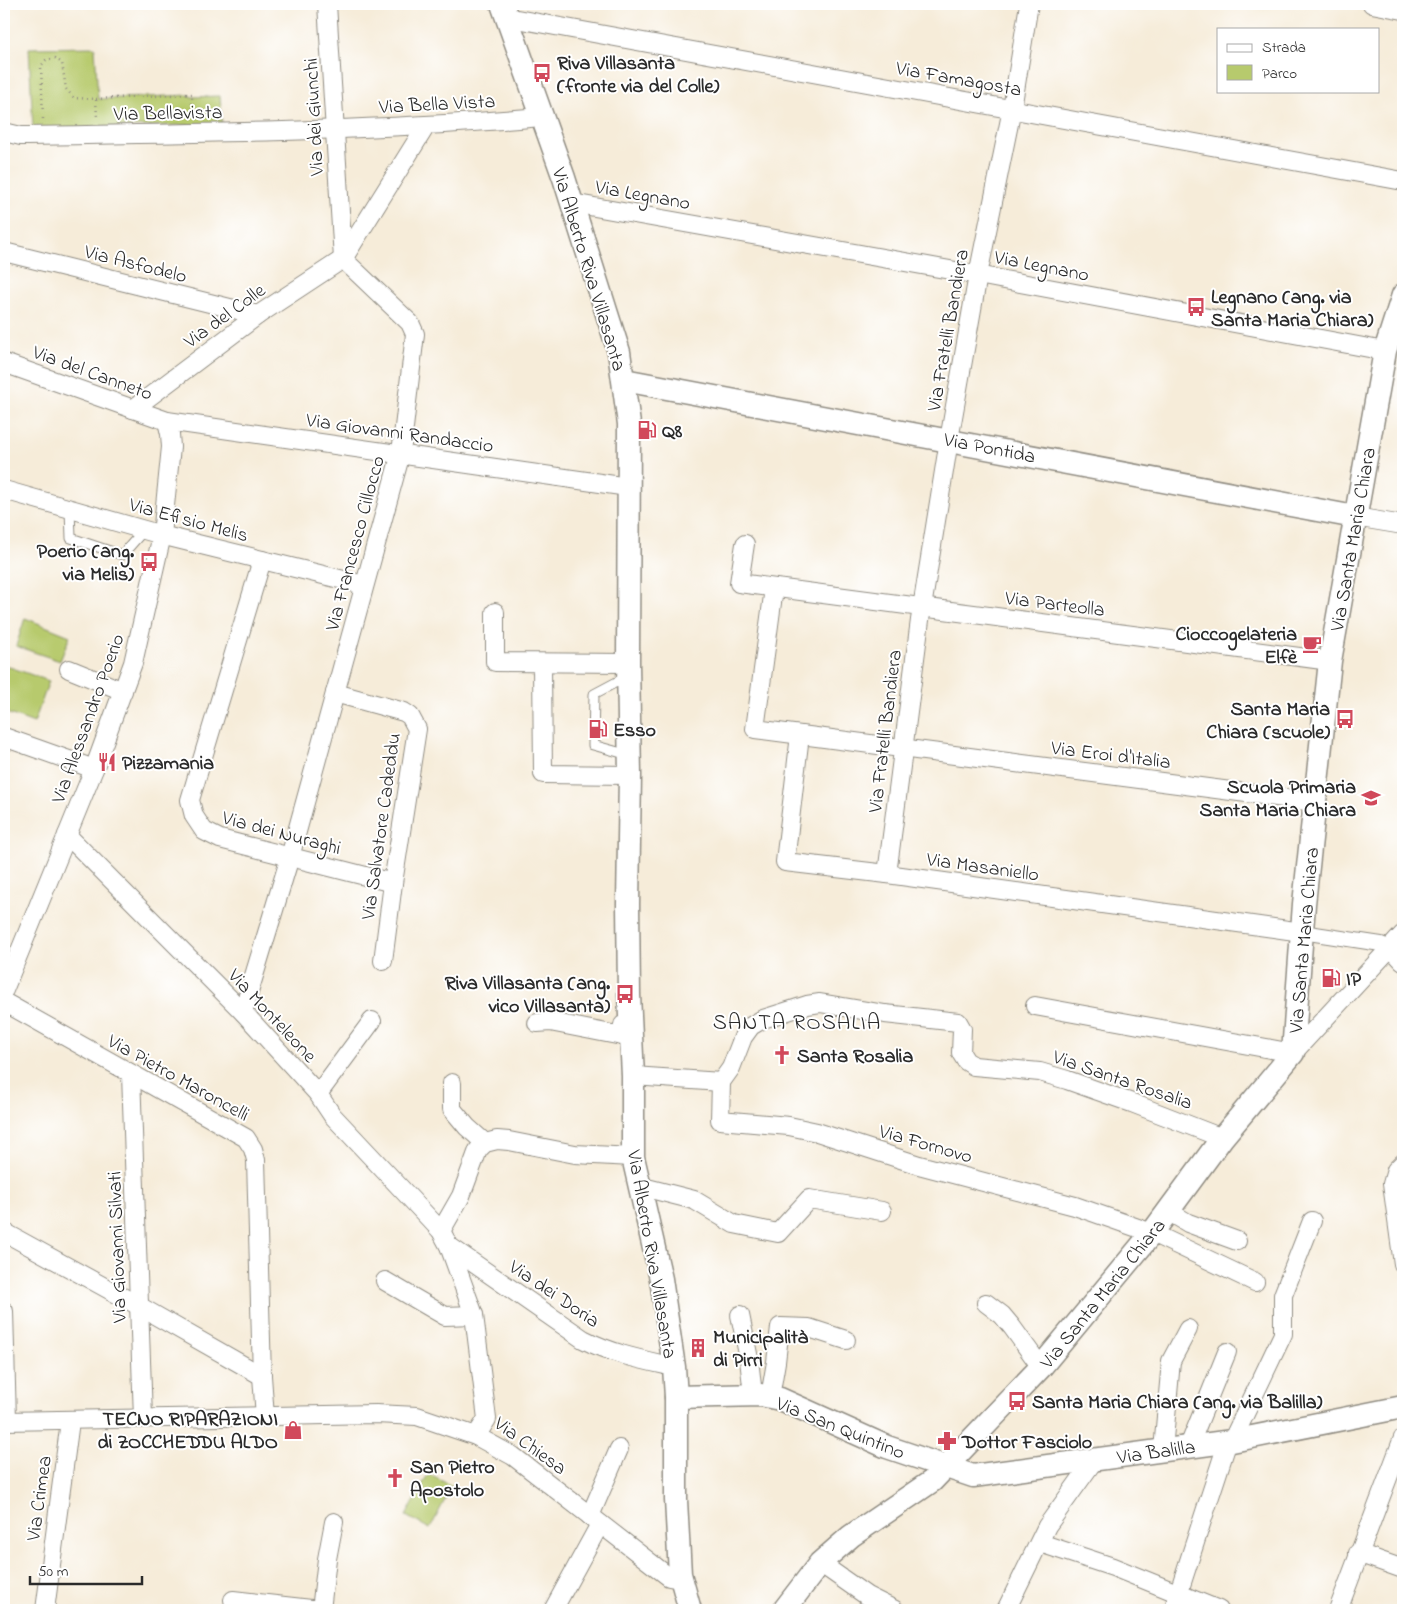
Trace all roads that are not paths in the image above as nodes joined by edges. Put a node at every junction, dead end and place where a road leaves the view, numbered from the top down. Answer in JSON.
{"nodes":[{"id":1,"x":327,"y":4,"type":"edge"},
{"id":2,"x":1029,"y":4,"type":"edge"},
{"id":3,"x":1372,"y":4,"type":"edge"},
{"id":4,"x":504,"y":10,"type":"edge"},
{"id":5,"x":1403,"y":10,"type":"edge"},
{"id":6,"x":1012,"y":109,"type":"junction"},
{"id":7,"x":541,"y":117,"type":"junction"},
{"id":8,"x":426,"y":126,"type":"junction"},
{"id":9,"x":334,"y":129,"type":"junction"},
{"id":10,"x":4,"y":132,"type":"edge"},
{"id":11,"x":1403,"y":181,"type":"edge"},
{"id":12,"x":572,"y":203,"type":"junction"},
{"id":13,"x":341,"y":227,"type":"junction"},
{"id":14,"x":359,"y":233,"type":"junction"},
{"id":15,"x":4,"y":252,"type":"edge"},
{"id":16,"x":343,"y":259,"type":"junction"},
{"id":17,"x":978,"y":275,"type":"junction"},
{"id":18,"x":1403,"y":295,"type":"edge"},
{"id":19,"x":258,"y":314,"type":"junction"},
{"id":20,"x":1385,"y":351,"type":"junction"},
{"id":21,"x":4,"y":363,"type":"edge"},
{"id":22,"x":624,"y":380,"type":"junction"},
{"id":23,"x":133,"y":409,"type":"junction"},
{"id":24,"x":167,"y":421,"type":"junction"},
{"id":25,"x":949,"y":440,"type":"junction"},
{"id":26,"x":401,"y":453,"type":"junction"},
{"id":27,"x":628,"y":487,"type":"junction"},
{"id":28,"x":4,"y":490,"type":"edge"},
{"id":29,"x":70,"y":509,"type":"junction"},
{"id":30,"x":1355,"y":517,"type":"junction"},
{"id":31,"x":1403,"y":525,"type":"edge"},
{"id":32,"x":144,"y":530,"type":"junction"},
{"id":33,"x":162,"y":535,"type":"junction"},
{"id":34,"x":745,"y":544,"type":"dead end"},
{"id":35,"x":262,"y":560,"type":"junction"},
{"id":36,"x":364,"y":585,"type":"junction"},
{"id":37,"x":774,"y":588,"type":"junction"},
{"id":38,"x":922,"y":607,"type":"junction"},
{"id":39,"x":495,"y":612,"type":"dead end"},
{"id":40,"x":1330,"y":661,"type":"junction"},
{"id":41,"x":542,"y":663,"type":"junction"},
{"id":42,"x":69,"y":669,"type":"dead end"},
{"id":43,"x":628,"y":669,"type":"junction"},
{"id":44,"x":123,"y":690,"type":"junction"},
{"id":45,"x":335,"y":693,"type":"junction"},
{"id":46,"x":800,"y":735,"type":"junction"},
{"id":47,"x":4,"y":737,"type":"edge"},
{"id":48,"x":902,"y":748,"type":"junction"},
{"id":49,"x":630,"y":765,"type":"junction"},
{"id":50,"x":94,"y":770,"type":"junction"},
{"id":51,"x":1315,"y":802,"type":"junction"},
{"id":52,"x":67,"y":835,"type":"junction"},
{"id":53,"x":290,"y":857,"type":"junction"},
{"id":54,"x":887,"y":874,"type":"junction"},
{"id":55,"x":393,"y":883,"type":"junction"},
{"id":56,"x":1302,"y":932,"type":"junction"},
{"id":57,"x":1403,"y":934,"type":"edge"},
{"id":58,"x":1391,"y":948,"type":"junction"},
{"id":59,"x":383,"y":961,"type":"dead end"},
{"id":60,"x":1403,"y":961,"type":"edge"},
{"id":61,"x":4,"y":990,"type":"edge"},
{"id":62,"x":4,"y":1002,"type":"edge"},
{"id":63,"x":1035,"y":1006,"type":"dead end"},
{"id":64,"x":243,"y":1012,"type":"junction"},
{"id":65,"x":372,"y":1021,"type":"dead end"},
{"id":66,"x":537,"y":1023,"type":"dead end"},
{"id":67,"x":631,"y":1027,"type":"junction"},
{"id":68,"x":1293,"y":1053,"type":"junction"},
{"id":69,"x":131,"y":1074,"type":"junction"},
{"id":70,"x":633,"y":1076,"type":"junction"},
{"id":71,"x":721,"y":1082,"type":"junction"},
{"id":72,"x":452,"y":1083,"type":"dead end"},
{"id":73,"x":318,"y":1094,"type":"junction"},
{"id":74,"x":1222,"y":1138,"type":"junction"},
{"id":75,"x":485,"y":1143,"type":"junction"},
{"id":76,"x":633,"y":1157,"type":"junction"},
{"id":77,"x":1403,"y":1163,"type":"edge"},
{"id":78,"x":639,"y":1186,"type":"junction"},
{"id":79,"x":882,"y":1211,"type":"dead end"},
{"id":80,"x":1168,"y":1212,"type":"junction"},
{"id":81,"x":1312,"y":1221,"type":"dead end"},
{"id":82,"x":4,"y":1232,"type":"edge"},
{"id":83,"x":1152,"y":1233,"type":"junction"},
{"id":84,"x":445,"y":1239,"type":"junction"},
{"id":85,"x":1237,"y":1241,"type":"dead end"},
{"id":86,"x":1403,"y":1264,"type":"edge"},
{"id":87,"x":385,"y":1281,"type":"dead end"},
{"id":88,"x":1256,"y":1282,"type":"dead end"},
{"id":89,"x":986,"y":1304,"type":"dead end"},
{"id":90,"x":139,"y":1306,"type":"junction"},
{"id":91,"x":4,"y":1311,"type":"edge"},
{"id":92,"x":474,"y":1315,"type":"junction"},
{"id":93,"x":740,"y":1315,"type":"dead end"},
{"id":94,"x":1188,"y":1329,"type":"dead end"},
{"id":95,"x":846,"y":1340,"type":"dead end"},
{"id":96,"x":1227,"y":1352,"type":"dead end"},
{"id":97,"x":674,"y":1367,"type":"junction"},
{"id":98,"x":1041,"y":1367,"type":"junction"},
{"id":99,"x":262,"y":1376,"type":"junction"},
{"id":100,"x":762,"y":1396,"type":"junction"},
{"id":101,"x":676,"y":1397,"type":"junction"},
{"id":102,"x":1403,"y":1407,"type":"edge"},
{"id":103,"x":265,"y":1417,"type":"junction"},
{"id":104,"x":143,"y":1418,"type":"junction"},
{"id":105,"x":6,"y":1421,"type":"edge"},
{"id":106,"x":70,"y":1421,"type":"junction"},
{"id":107,"x":476,"y":1436,"type":"junction"},
{"id":108,"x":1403,"y":1438,"type":"edge"},
{"id":109,"x":1230,"y":1441,"type":"junction"},
{"id":110,"x":1189,"y":1446,"type":"junction"},
{"id":111,"x":619,"y":1449,"type":"dead end"},
{"id":112,"x":1163,"y":1450,"type":"junction"},
{"id":113,"x":1095,"y":1459,"type":"junction"},
{"id":114,"x":945,"y":1467,"type":"junction"},
{"id":115,"x":1395,"y":1482,"type":"edge"},
{"id":116,"x":595,"y":1520,"type":"junction"},
{"id":117,"x":334,"y":1522,"type":"dead end"},
{"id":118,"x":1040,"y":1543,"type":"junction"},
{"id":119,"x":1358,"y":1553,"type":"junction"},
{"id":120,"x":820,"y":1563,"type":"junction"},
{"id":121,"x":1403,"y":1568,"type":"edge"},
{"id":122,"x":680,"y":1579,"type":"junction"},
{"id":123,"x":233,"y":1600,"type":"dead end"},
{"id":124,"x":1175,"y":1602,"type":"edge"},
{"id":125,"x":45,"y":1610,"type":"edge"},
{"id":126,"x":320,"y":1610,"type":"edge"},
{"id":127,"x":553,"y":1610,"type":"edge"},
{"id":128,"x":690,"y":1610,"type":"edge"},
{"id":129,"x":784,"y":1610,"type":"edge"},
{"id":130,"x":895,"y":1610,"type":"edge"},
{"id":131,"x":1006,"y":1610,"type":"edge"},
{"id":132,"x":1219,"y":1610,"type":"edge"},
{"id":133,"x":1338,"y":1610,"type":"edge"}],
"edges":[{"from":1,"to":9,"type":"street","name":"Via dei Giunchi"},
{"from":2,"to":6,"type":"street","name":"Via Fratelli Bandiera"},
{"from":3,"to":5,"type":"street"},
{"from":4,"to":6,"type":"street","name":"Via Famagosta"},
{"from":4,"to":7,"type":"street","name":"Via Alberto Riva Villasanta"},
{"from":6,"to":11,"type":"street","name":"Via Famagosta"},
{"from":6,"to":17,"type":"street","name":"Via Fratelli Bandiera"},
{"from":7,"to":8,"type":"street","name":"Via Bella Vista"},
{"from":7,"to":12,"type":"street","name":"Via Alberto Riva Villasanta"},
{"from":8,"to":9,"type":"street","name":"Via Bella Vista"},
{"from":8,"to":14,"type":"street"},
{"from":9,"to":10,"type":"street","name":"Via Bellavista"},
{"from":9,"to":13,"type":"street","name":"Via dei Giunchi"},
{"from":12,"to":17,"type":"street","name":"Via Legnano"},
{"from":12,"to":22,"type":"street","name":"Via Alberto Riva Villasanta"},
{"from":13,"to":14,"type":"street"},
{"from":13,"to":16,"type":"street","name":"Via dei Giunchi"},
{"from":14,"to":16,"type":"street"},
{"from":15,"to":19,"type":"street","name":"Via Asfodelo"},
{"from":16,"to":19,"type":"street","name":"Via del Colle"},
{"from":16,"to":26,"type":"street","name":"Via Francesco Cillocco"},
{"from":17,"to":20,"type":"street","name":"Via Legnano"},
{"from":17,"to":25,"type":"street","name":"Via Fratelli Bandiera"},
{"from":18,"to":20,"type":"street","name":"Via Santa Maria Chiara"},
{"from":19,"to":23,"type":"street","name":"Via del Colle"},
{"from":20,"to":30,"type":"street","name":"Via Santa Maria Chiara"},
{"from":21,"to":23,"type":"street","name":"Via del Canneto"},
{"from":22,"to":25,"type":"street","name":"Via Pontida"},
{"from":22,"to":27,"type":"street","name":"Via Alberto Riva Villasanta"},
{"from":23,"to":24,"type":"street","name":"Via del Canneto"},
{"from":24,"to":26,"type":"street","name":"Via Giovanni Randaccio"},
{"from":24,"to":33,"type":"street","name":"Via Alessandro Poerio"},
{"from":25,"to":30,"type":"street","name":"Via Pontida"},
{"from":25,"to":38,"type":"street","name":"Via Fratelli Bandiera"},
{"from":26,"to":27,"type":"street","name":"Via Giovanni Randaccio"},
{"from":26,"to":36,"type":"street","name":"Via Francesco Cillocco"},
{"from":27,"to":43,"type":"street","name":"Via Alberto Riva Villasanta"},
{"from":28,"to":29,"type":"street","name":"Via Efisio Melis"},
{"from":29,"to":32,"type":"street","name":"Via Efisio Melis"},
{"from":29,"to":32,"type":"lane"},
{"from":30,"to":31,"type":"street"},
{"from":30,"to":40,"type":"street","name":"Via Santa Maria Chiara"},
{"from":32,"to":33,"type":"street","name":"Via Efisio Melis"},
{"from":33,"to":35,"type":"street","name":"Via Efisio Melis"},
{"from":33,"to":44,"type":"street","name":"Via Alessandro Poerio"},
{"from":34,"to":37,"type":"street","name":"Via Parteolla"},
{"from":35,"to":36,"type":"street","name":"Via Efisio Melis"},
{"from":35,"to":53,"type":"street","name":"Via dei Nuraghi"},
{"from":36,"to":45,"type":"street","name":"Via Francesco Cillocco"},
{"from":37,"to":38,"type":"street","name":"Via Parteolla"},
{"from":37,"to":46,"type":"street"},
{"from":38,"to":40,"type":"street","name":"Via Parteolla"},
{"from":38,"to":48,"type":"street","name":"Via Fratelli Bandiera"},
{"from":39,"to":41,"type":"street"},
{"from":40,"to":51,"type":"street","name":"Via Santa Maria Chiara"},
{"from":41,"to":43,"type":"street"},
{"from":41,"to":49,"type":"street"},
{"from":42,"to":44,"type":"street"},
{"from":43,"to":49,"type":"street","name":"Via Alberto Riva Villasanta"},
{"from":43,"to":49,"type":"lane"},
{"from":44,"to":50,"type":"street","name":"Via Alessandro Poerio"},
{"from":45,"to":53,"type":"street","name":"Via Francesco Cillocco"},
{"from":45,"to":55,"type":"street","name":"Via Salvatore Cadeddu"},
{"from":46,"to":48,"type":"street"},
{"from":46,"to":54,"type":"street","name":"Via Masaniello"},
{"from":47,"to":50,"type":"street"},
{"from":48,"to":51,"type":"street","name":"Via Eroi d'Italia"},
{"from":48,"to":54,"type":"street","name":"Via Fratelli Bandiera"},
{"from":49,"to":67,"type":"street","name":"Via Alberto Riva Villasanta"},
{"from":50,"to":52,"type":"street","name":"Via Alessandro Poerio"},
{"from":51,"to":56,"type":"street","name":"Via Santa Maria Chiara"},
{"from":52,"to":61,"type":"street","name":"Via Alessandro Poerio"},
{"from":52,"to":64,"type":"street","name":"Via Monteleone"},
{"from":53,"to":55,"type":"street","name":"Via dei Nuraghi"},
{"from":53,"to":64,"type":"street","name":"Via Francesco Cillocco"},
{"from":54,"to":56,"type":"street","name":"Via Masaniello"},
{"from":55,"to":59,"type":"street","name":"Via Salvatore Cadeddu"},
{"from":56,"to":58,"type":"street"},
{"from":56,"to":68,"type":"street","name":"Via Santa Maria Chiara"},
{"from":57,"to":58,"type":"street"},
{"from":58,"to":60,"type":"street"},
{"from":58,"to":68,"type":"street"},
{"from":62,"to":69,"type":"street","name":"Via Pietro Maroncelli"},
{"from":63,"to":68,"type":"street"},
{"from":64,"to":73,"type":"street","name":"Via Monteleone"},
{"from":65,"to":73,"type":"street"},
{"from":66,"to":67,"type":"street"},
{"from":67,"to":70,"type":"street","name":"Via Alberto Riva Villasanta"},
{"from":68,"to":74,"type":"street","name":"Via Santa Maria Chiara"},
{"from":69,"to":90,"type":"street","name":"Via Giovanni Silvati"},
{"from":69,"to":99,"type":"street","name":"Via Pietro Maroncelli"},
{"from":70,"to":71,"type":"street"},
{"from":70,"to":76,"type":"street","name":"Via Alberto Riva Villasanta"},
{"from":71,"to":74,"type":"street","name":"Via Santa Rosalia"},
{"from":71,"to":83,"type":"street","name":"Via Fornovo"},
{"from":72,"to":75,"type":"street"},
{"from":73,"to":84,"type":"street","name":"Via Monteleone"},
{"from":74,"to":80,"type":"street","name":"Via Santa Maria Chiara"},
{"from":75,"to":76,"type":"street"},
{"from":75,"to":84,"type":"street"},
{"from":76,"to":78,"type":"street","name":"Via Alberto Riva Villasanta"},
{"from":77,"to":86,"type":"street"},
{"from":78,"to":79,"type":"street"},
{"from":78,"to":97,"type":"street","name":"Via Alberto Riva Villasanta"},
{"from":80,"to":83,"type":"street","name":"Via Santa Maria Chiara"},
{"from":80,"to":85,"type":"street"},
{"from":81,"to":109,"type":"street"},
{"from":82,"to":90,"type":"street"},
{"from":83,"to":88,"type":"street"},
{"from":83,"to":98,"type":"street","name":"Via Santa Maria Chiara"},
{"from":84,"to":92,"type":"street","name":"Via Chiesa"},
{"from":84,"to":97,"type":"street","name":"Via dei Doria"},
{"from":87,"to":92,"type":"street"},
{"from":89,"to":98,"type":"street"},
{"from":90,"to":99,"type":"street"},
{"from":90,"to":104,"type":"street","name":"Via Giovanni Silvati"},
{"from":91,"to":105,"type":"street"},
{"from":92,"to":107,"type":"street","name":"Via Chiesa"},
{"from":93,"to":100,"type":"street"},
{"from":94,"to":112,"type":"street"},
{"from":95,"to":100,"type":"street"},
{"from":96,"to":110,"type":"street"},
{"from":97,"to":101,"type":"street","name":"Via Alberto Riva Villasanta"},
{"from":98,"to":114,"type":"street","name":"Via Santa Maria Chiara"},
{"from":99,"to":103,"type":"street","name":"Via Pietro Maroncelli"},
{"from":100,"to":101,"type":"street","name":"Via San Quintino"},
{"from":100,"to":114,"type":"street","name":"Via San Quintino"},
{"from":101,"to":122,"type":"street","name":"Via Alberto Riva Villasanta"},
{"from":102,"to":109,"type":"street","name":"Via Balilla"},
{"from":103,"to":104,"type":"street"},
{"from":103,"to":107,"type":"street"},
{"from":104,"to":106,"type":"street"},
{"from":105,"to":106,"type":"street"},
{"from":106,"to":125,"type":"street","name":"Via Crimea"},
{"from":107,"to":116,"type":"street","name":"Via Chiesa"},
{"from":108,"to":115,"type":"street"},
{"from":109,"to":110,"type":"street","name":"Via Balilla"},
{"from":109,"to":124,"type":"street"},
{"from":110,"to":112,"type":"street","name":"Via Balilla"},
{"from":111,"to":116,"type":"street"},
{"from":112,"to":113,"type":"street","name":"Via Balilla"},
{"from":113,"to":114,"type":"street","name":"Via Balilla"},
{"from":113,"to":118,"type":"street"},
{"from":114,"to":120,"type":"street"},
{"from":115,"to":119,"type":"street"},
{"from":116,"to":122,"type":"street","name":"Via Chiesa"},
{"from":116,"to":127,"type":"street"},
{"from":117,"to":126,"type":"street"},
{"from":118,"to":124,"type":"street"},
{"from":118,"to":131,"type":"street"},
{"from":119,"to":121,"type":"street"},
{"from":119,"to":133,"type":"street"},
{"from":120,"to":129,"type":"street"},
{"from":120,"to":130,"type":"street"},
{"from":122,"to":128,"type":"street","name":"Via Alberto Riva Villasanta"},
{"from":123,"to":126,"type":"street"},
{"from":124,"to":132,"type":"street"}]}
